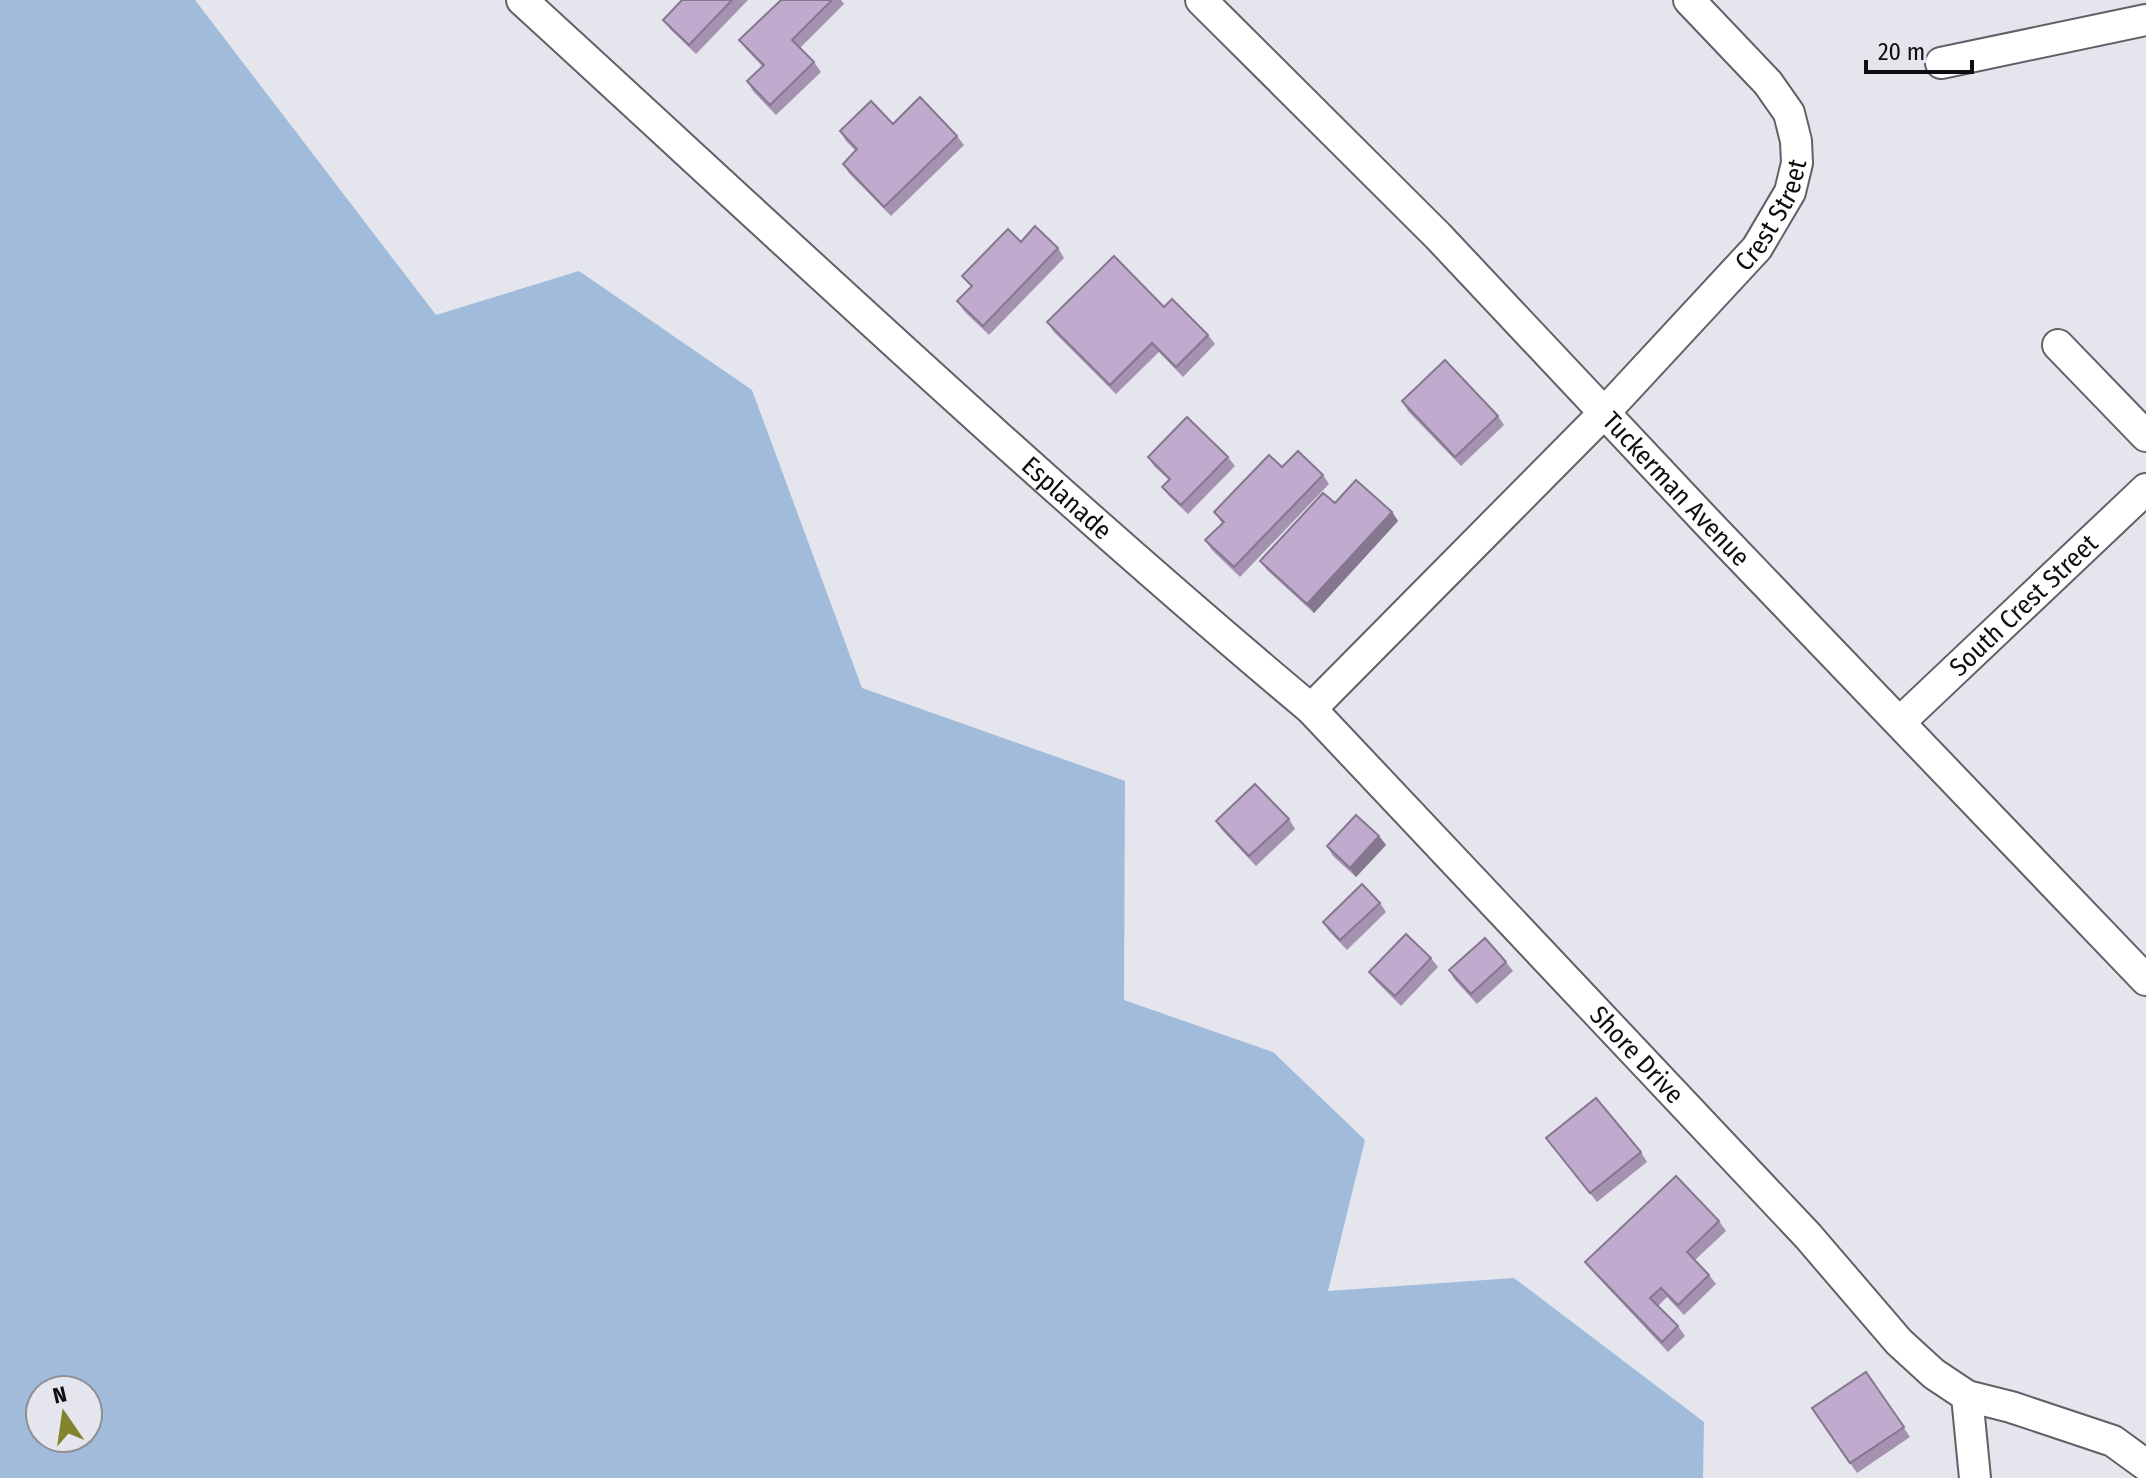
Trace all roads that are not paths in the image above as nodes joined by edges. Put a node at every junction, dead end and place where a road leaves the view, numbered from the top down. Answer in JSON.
{"nodes":[{"id":1,"x":522,"y":0,"type":"edge"},
{"id":2,"x":1201,"y":0,"type":"edge"},
{"id":3,"x":1689,"y":0,"type":"edge"},
{"id":4,"x":2146,"y":20,"type":"edge"},
{"id":5,"x":1941,"y":63,"type":"dead end"},
{"id":6,"x":2058,"y":345,"type":"dead end"},
{"id":7,"x":1604,"y":413,"type":"junction"},
{"id":8,"x":2146,"y":436,"type":"edge"},
{"id":9,"x":2146,"y":489,"type":"edge"},
{"id":10,"x":1311,"y":709,"type":"junction"},
{"id":11,"x":1900,"y":722,"type":"junction"},
{"id":12,"x":2146,"y":980,"type":"edge"},
{"id":13,"x":1967,"y":1396,"type":"junction"},
{"id":14,"x":2146,"y":1465,"type":"edge"},
{"id":15,"x":1975,"y":1478,"type":"edge"}],
"edges":[{"from":1,"to":10,"type":"street","name":"Esplanade"},
{"from":2,"to":7,"type":"street","name":"Tuckerman Avenue"},
{"from":3,"to":7,"type":"street","name":"Crest Street"},
{"from":4,"to":5,"type":"street"},
{"from":6,"to":8,"type":"street"},
{"from":7,"to":10,"type":"street"},
{"from":7,"to":11,"type":"street","name":"Tuckerman Avenue"},
{"from":9,"to":11,"type":"street","name":"South Crest Street"},
{"from":10,"to":13,"type":"street","name":"Shore Drive"},
{"from":11,"to":12,"type":"street","name":"Tuckerman Avenue"},
{"from":13,"to":14,"type":"street","name":"Shore Drive"},
{"from":13,"to":15,"type":"street"}]}
